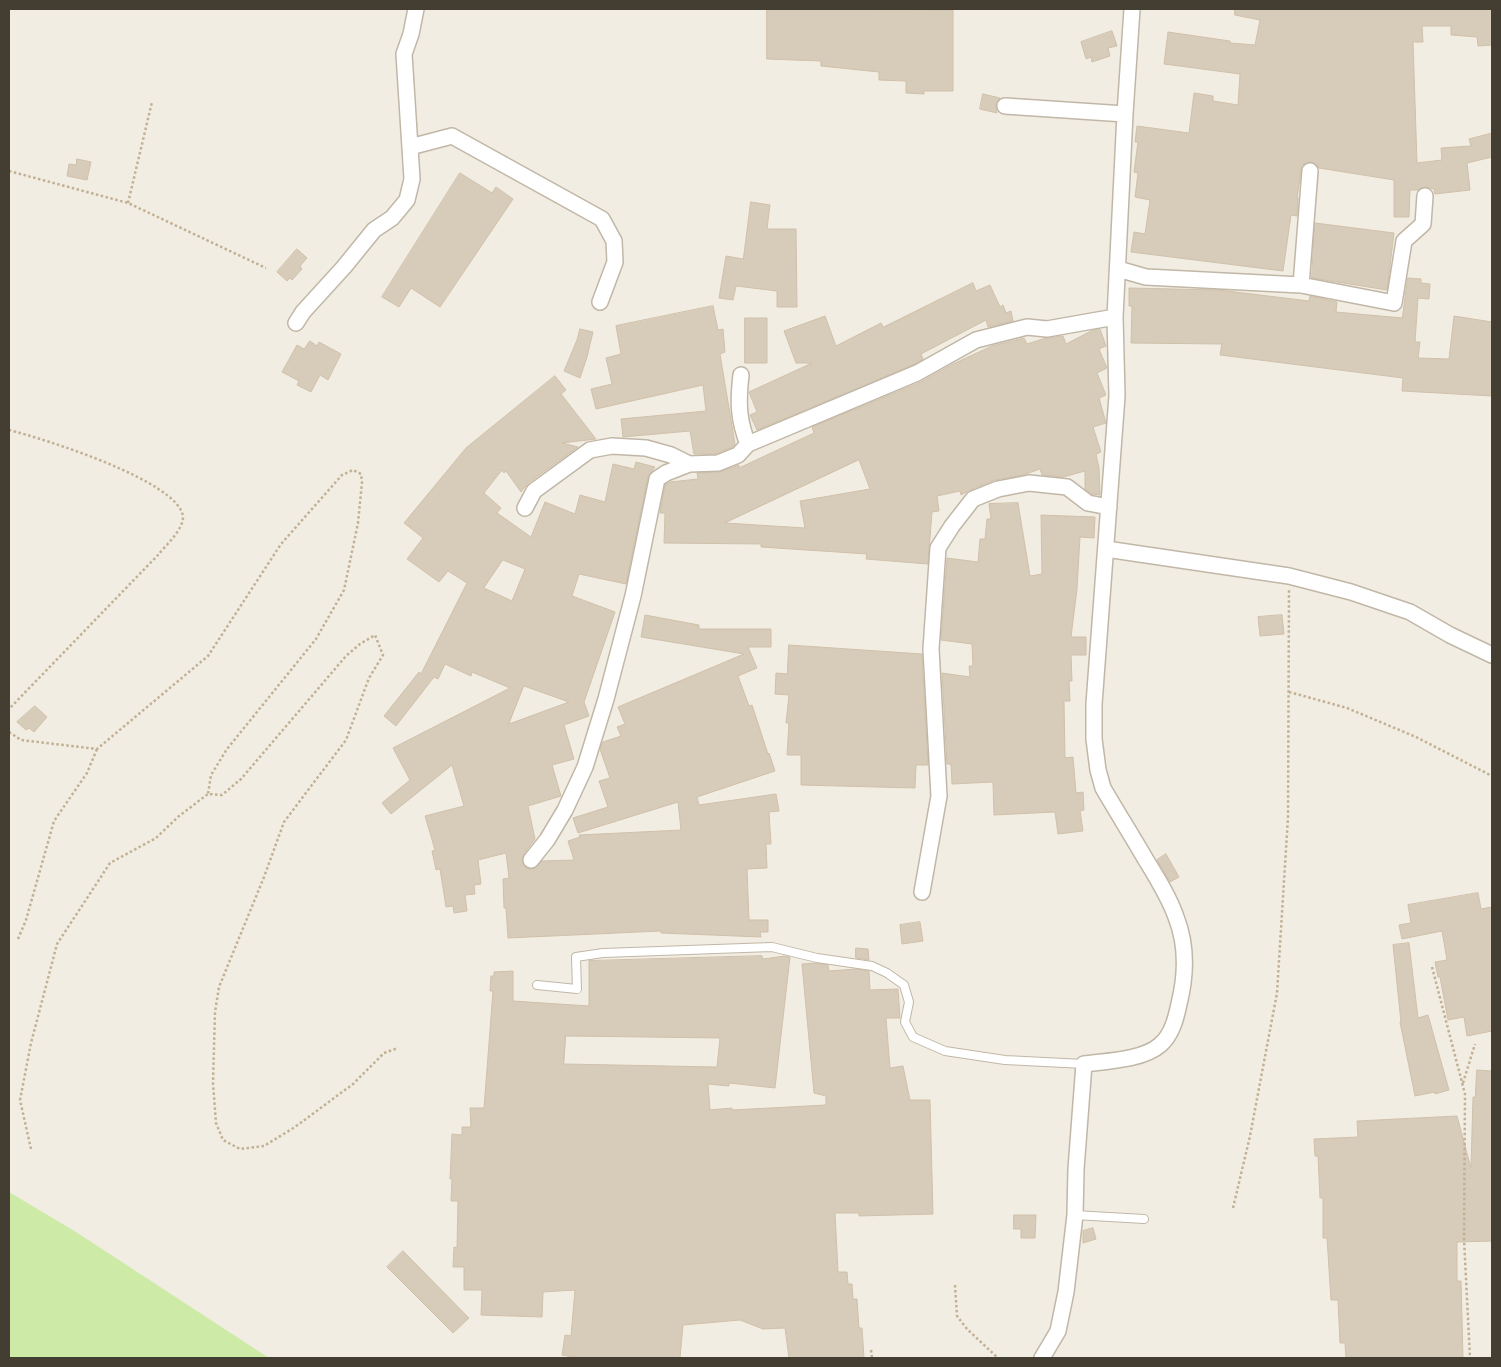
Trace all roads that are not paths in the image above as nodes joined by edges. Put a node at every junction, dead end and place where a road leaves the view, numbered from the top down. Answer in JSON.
{"nodes":[{"id":1,"x":416,"y":9,"type":"edge"},
{"id":2,"x":1132,"y":9,"type":"edge"},
{"id":3,"x":1005,"y":106,"type":"dead end"},
{"id":4,"x":1125,"y":114,"type":"junction"},
{"id":5,"x":410,"y":147,"type":"junction"},
{"id":6,"x":1310,"y":171,"type":"dead end"},
{"id":7,"x":1425,"y":196,"type":"dead end"},
{"id":8,"x":1118,"y":269,"type":"junction"},
{"id":9,"x":1301,"y":285,"type":"junction"},
{"id":10,"x":600,"y":302,"type":"dead end"},
{"id":11,"x":1116,"y":317,"type":"junction"},
{"id":12,"x":296,"y":324,"type":"dead end"},
{"id":13,"x":741,"y":376,"type":"dead end"},
{"id":14,"x":748,"y":444,"type":"junction"},
{"id":15,"x":689,"y":464,"type":"junction"},
{"id":16,"x":1109,"y":507,"type":"junction"},
{"id":17,"x":525,"y":508,"type":"dead end"},
{"id":18,"x":1106,"y":549,"type":"junction"},
{"id":19,"x":1492,"y":654,"type":"edge"},
{"id":20,"x":531,"y":860,"type":"dead end"},
{"id":21,"x":922,"y":892,"type":"dead end"},
{"id":22,"x":537,"y":985,"type":"dead end"},
{"id":23,"x":1084,"y":1064,"type":"junction"},
{"id":24,"x":1075,"y":1215,"type":"junction"},
{"id":25,"x":1144,"y":1219,"type":"dead end"},
{"id":26,"x":1042,"y":1358,"type":"edge"}],
"edges":[{"from":1,"to":5,"type":"street"},
{"from":2,"to":4,"type":"street"},
{"from":3,"to":4,"type":"street"},
{"from":4,"to":8,"type":"street"},
{"from":5,"to":10,"type":"street"},
{"from":5,"to":12,"type":"street"},
{"from":6,"to":9,"type":"street"},
{"from":7,"to":9,"type":"street"},
{"from":8,"to":9,"type":"street"},
{"from":8,"to":11,"type":"street"},
{"from":11,"to":14,"type":"street"},
{"from":11,"to":16,"type":"street"},
{"from":13,"to":14,"type":"street"},
{"from":14,"to":15,"type":"street"},
{"from":15,"to":17,"type":"street"},
{"from":15,"to":20,"type":"street"},
{"from":16,"to":18,"type":"street"},
{"from":16,"to":21,"type":"street"},
{"from":18,"to":19,"type":"street"},
{"from":18,"to":23,"type":"street"},
{"from":22,"to":23,"type":"lane"},
{"from":23,"to":24,"type":"street"},
{"from":24,"to":25,"type":"lane"},
{"from":24,"to":26,"type":"street"}]}
